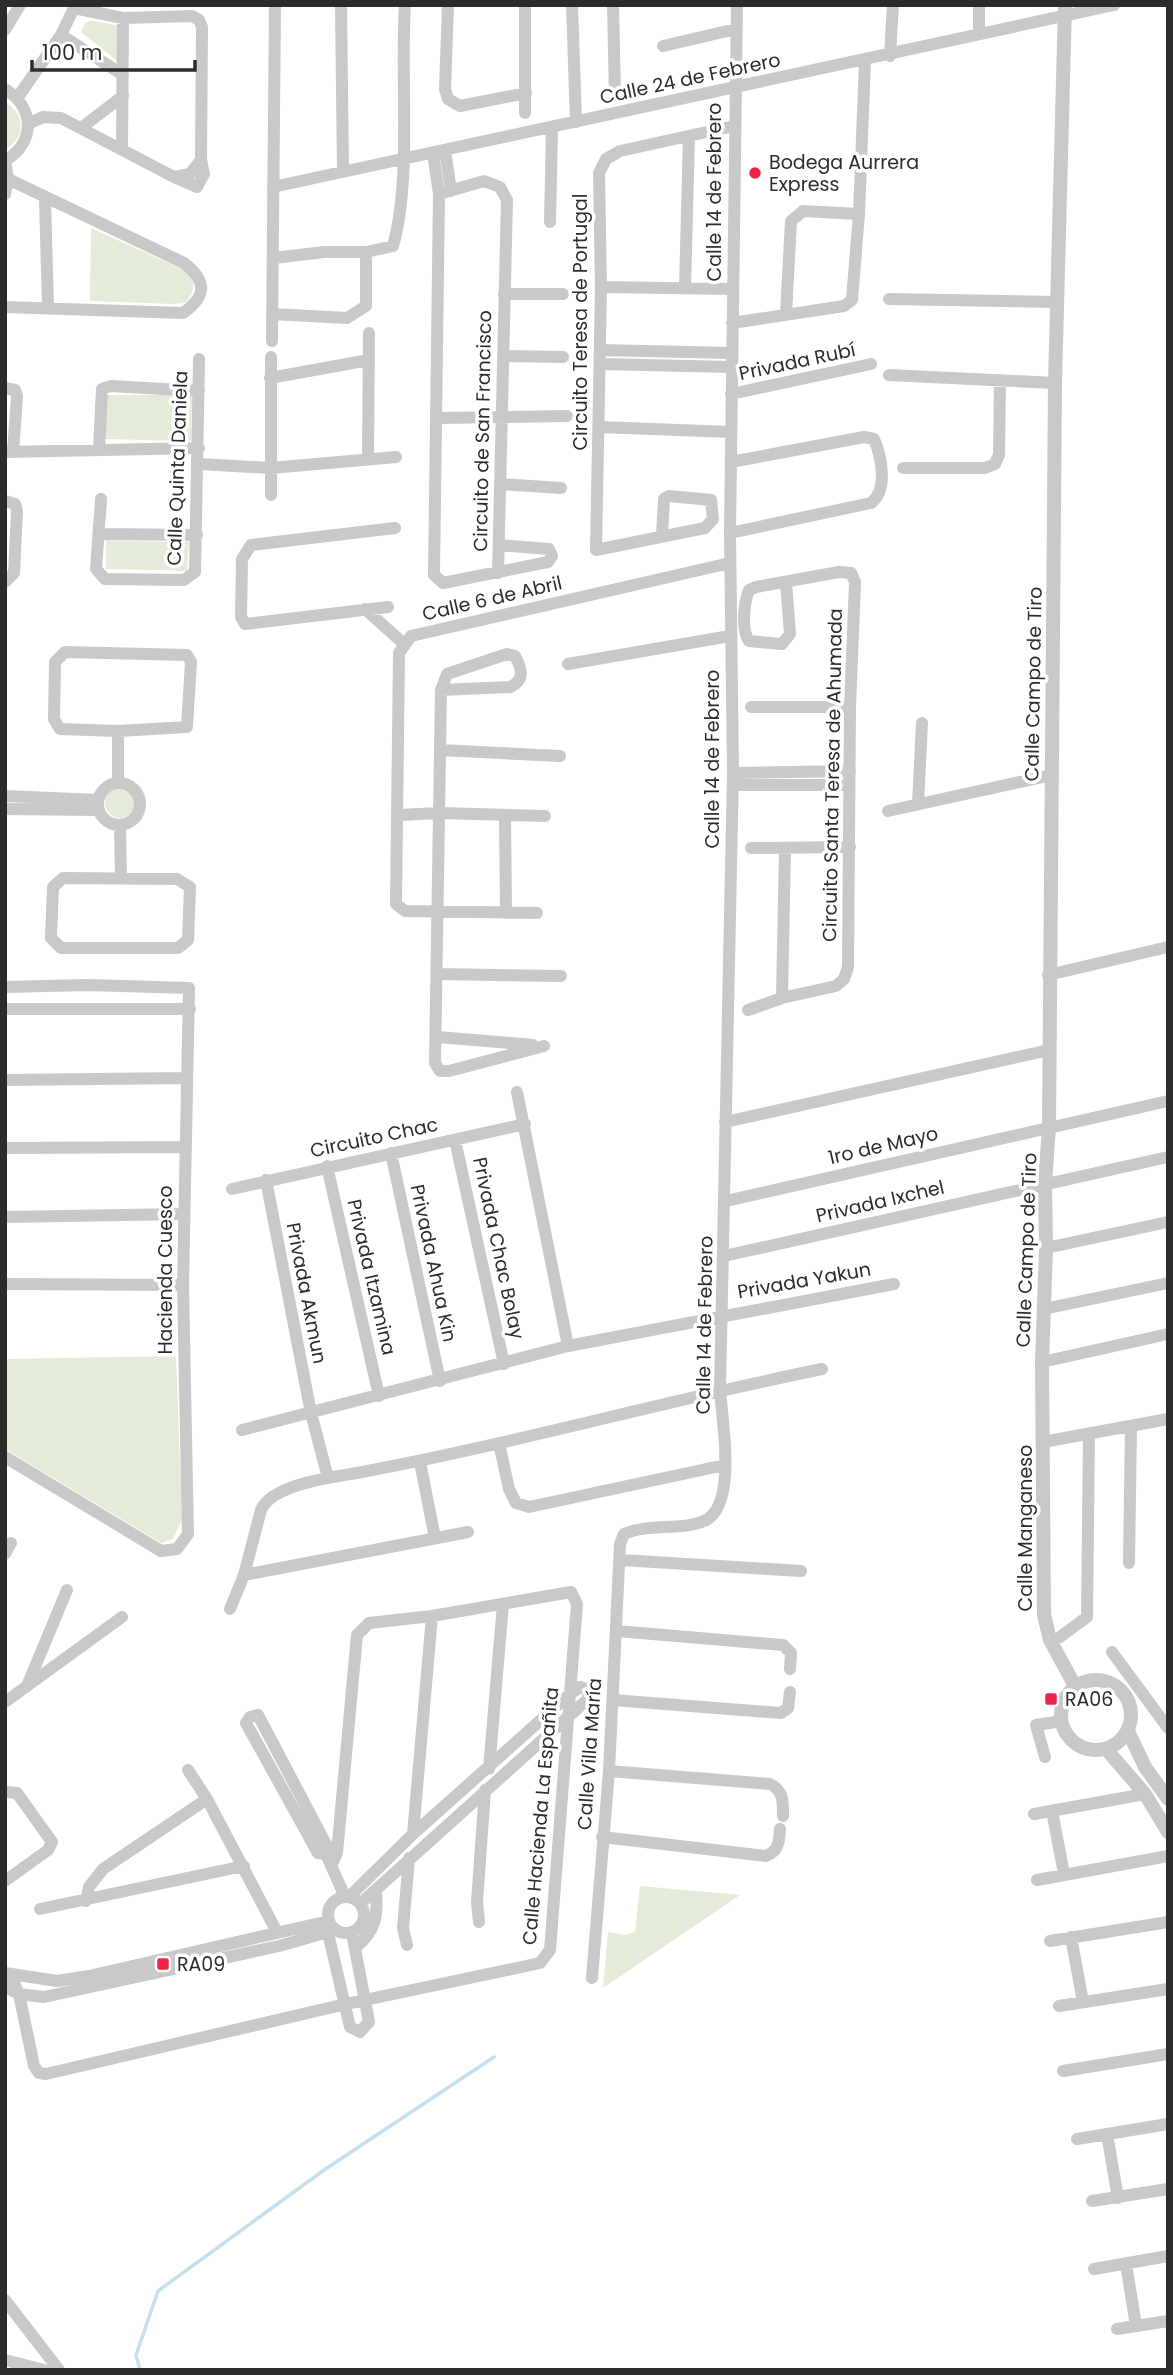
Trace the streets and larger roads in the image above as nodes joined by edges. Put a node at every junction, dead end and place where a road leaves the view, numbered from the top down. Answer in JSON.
{"nodes":[{"id":1,"x":20,"y":5,"type":"edge"},
{"id":2,"x":275,"y":5,"type":"edge"},
{"id":3,"x":341,"y":5,"type":"edge"},
{"id":4,"x":405,"y":5,"type":"edge"},
{"id":5,"x":448,"y":5,"type":"edge"},
{"id":6,"x":525,"y":5,"type":"edge"},
{"id":7,"x":572,"y":5,"type":"edge"},
{"id":8,"x":613,"y":5,"type":"edge"},
{"id":9,"x":737,"y":5,"type":"edge"},
{"id":10,"x":893,"y":5,"type":"edge"},
{"id":11,"x":979,"y":5,"type":"edge"},
{"id":12,"x":1114,"y":5,"type":"edge"},
{"id":13,"x":1064,"y":11,"type":"edge"},
{"id":14,"x":123,"y":18,"type":"junction"},
{"id":15,"x":736,"y":29,"type":"junction"},
{"id":16,"x":5,"y":30,"type":"edge"},
{"id":17,"x":979,"y":34,"type":"junction"},
{"id":18,"x":61,"y":35,"type":"junction"},
{"id":19,"x":663,"y":46,"type":"dead end"},
{"id":20,"x":890,"y":56,"type":"junction"},
{"id":21,"x":865,"y":61,"type":"junction"},
{"id":22,"x":122,"y":75,"type":"junction"},
{"id":23,"x":734,"y":88,"type":"junction"},
{"id":24,"x":5,"y":89,"type":"edge"},
{"id":25,"x":526,"y":93,"type":"junction"},
{"id":26,"x":122,"y":96,"type":"junction"},
{"id":27,"x":615,"y":96,"type":"dead end"},
{"id":28,"x":18,"y":97,"type":"junction"},
{"id":29,"x":525,"y":113,"type":"dead end"},
{"id":30,"x":576,"y":122,"type":"junction"},
{"id":31,"x":30,"y":123,"type":"junction"},
{"id":32,"x":734,"y":127,"type":"junction"},
{"id":33,"x":81,"y":128,"type":"junction"},
{"id":34,"x":552,"y":128,"type":"junction"},
{"id":35,"x":689,"y":136,"type":"junction"},
{"id":36,"x":122,"y":150,"type":"junction"},
{"id":37,"x":439,"y":151,"type":"junction"},
{"id":38,"x":402,"y":160,"type":"junction"},
{"id":39,"x":343,"y":172,"type":"junction"},
{"id":40,"x":8,"y":179,"type":"junction"},
{"id":41,"x":273,"y":187,"type":"junction"},
{"id":42,"x":445,"y":193,"type":"junction"},
{"id":43,"x":5,"y":194,"type":"edge"},
{"id":44,"x":45,"y":199,"type":"junction"},
{"id":45,"x":859,"y":214,"type":"junction"},
{"id":46,"x":550,"y":222,"type":"dead end"},
{"id":47,"x":366,"y":253,"type":"junction"},
{"id":48,"x":274,"y":258,"type":"junction"},
{"id":49,"x":601,"y":287,"type":"junction"},
{"id":50,"x":685,"y":288,"type":"junction"},
{"id":51,"x":732,"y":289,"type":"junction"},
{"id":52,"x":504,"y":294,"type":"junction"},
{"id":53,"x":563,"y":294,"type":"dead end"},
{"id":54,"x":888,"y":299,"type":"dead end"},
{"id":55,"x":1057,"y":302,"type":"junction"},
{"id":56,"x":5,"y":307,"type":"edge"},
{"id":57,"x":48,"y":307,"type":"junction"},
{"id":58,"x":273,"y":314,"type":"junction"},
{"id":59,"x":786,"y":314,"type":"junction"},
{"id":60,"x":732,"y":323,"type":"junction"},
{"id":61,"x":369,"y":334,"type":"dead end"},
{"id":62,"x":272,"y":341,"type":"dead end"},
{"id":63,"x":600,"y":350,"type":"junction"},
{"id":64,"x":732,"y":353,"type":"junction"},
{"id":65,"x":503,"y":356,"type":"junction"},
{"id":66,"x":271,"y":357,"type":"dead end"},
{"id":67,"x":563,"y":357,"type":"dead end"},
{"id":68,"x":199,"y":359,"type":"dead end"},
{"id":69,"x":369,"y":360,"type":"junction"},
{"id":70,"x":600,"y":364,"type":"junction"},
{"id":71,"x":871,"y":365,"type":"dead end"},
{"id":72,"x":732,"y":367,"type":"junction"},
{"id":73,"x":889,"y":375,"type":"dead end"},
{"id":74,"x":270,"y":378,"type":"junction"},
{"id":75,"x":1000,"y":380,"type":"junction"},
{"id":76,"x":1055,"y":383,"type":"junction"},
{"id":77,"x":5,"y":388,"type":"edge"},
{"id":78,"x":199,"y":391,"type":"junction"},
{"id":79,"x":732,"y":394,"type":"junction"},
{"id":80,"x":567,"y":416,"type":"dead end"},
{"id":81,"x":437,"y":418,"type":"junction"},
{"id":82,"x":500,"y":419,"type":"junction"},
{"id":83,"x":599,"y":427,"type":"junction"},
{"id":84,"x":731,"y":432,"type":"junction"},
{"id":85,"x":199,"y":448,"type":"junction"},
{"id":86,"x":99,"y":450,"type":"junction"},
{"id":87,"x":9,"y":452,"type":"edge"},
{"id":88,"x":396,"y":457,"type":"dead end"},
{"id":89,"x":368,"y":458,"type":"junction"},
{"id":90,"x":731,"y":462,"type":"junction"},
{"id":91,"x":198,"y":464,"type":"junction"},
{"id":92,"x":271,"y":468,"type":"junction"},
{"id":93,"x":903,"y":468,"type":"dead end"},
{"id":94,"x":500,"y":484,"type":"junction"},
{"id":95,"x":561,"y":488,"type":"dead end"},
{"id":96,"x":271,"y":495,"type":"dead end"},
{"id":97,"x":102,"y":499,"type":"dead end"},
{"id":98,"x":5,"y":501,"type":"edge"},
{"id":99,"x":395,"y":528,"type":"dead end"},
{"id":100,"x":730,"y":533,"type":"junction"},
{"id":101,"x":100,"y":534,"type":"junction"},
{"id":102,"x":197,"y":535,"type":"junction"},
{"id":103,"x":663,"y":535,"type":"junction"},
{"id":104,"x":499,"y":545,"type":"junction"},
{"id":105,"x":730,"y":563,"type":"junction"},
{"id":106,"x":498,"y":573,"type":"junction"},
{"id":107,"x":5,"y":582,"type":"edge"},
{"id":108,"x":786,"y":582,"type":"junction"},
{"id":109,"x":388,"y":607,"type":"dead end"},
{"id":110,"x":365,"y":609,"type":"junction"},
{"id":111,"x":730,"y":636,"type":"junction"},
{"id":112,"x":403,"y":643,"type":"junction"},
{"id":113,"x":568,"y":664,"type":"dead end"},
{"id":114,"x":441,"y":690,"type":"junction"},
{"id":115,"x":751,"y":707,"type":"dead end"},
{"id":116,"x":850,"y":707,"type":"junction"},
{"id":117,"x":922,"y":723,"type":"dead end"},
{"id":118,"x":118,"y":730,"type":"junction"},
{"id":119,"x":440,"y":750,"type":"junction"},
{"id":120,"x":560,"y":756,"type":"dead end"},
{"id":121,"x":850,"y":771,"type":"junction"},
{"id":122,"x":1052,"y":775,"type":"junction"},
{"id":123,"x":733,"y":779,"type":"junction"},
{"id":124,"x":118,"y":782,"type":"junction"},
{"id":125,"x":849,"y":785,"type":"junction"},
{"id":126,"x":5,"y":796,"type":"edge"},
{"id":127,"x":918,"y":804,"type":"junction"},
{"id":128,"x":98,"y":805,"type":"junction"},
{"id":129,"x":5,"y":809,"type":"edge"},
{"id":130,"x":888,"y":811,"type":"dead end"},
{"id":131,"x":439,"y":813,"type":"junction"},
{"id":132,"x":505,"y":814,"type":"junction"},
{"id":133,"x":399,"y":815,"type":"junction"},
{"id":134,"x":545,"y":816,"type":"dead end"},
{"id":135,"x":120,"y":826,"type":"junction"},
{"id":136,"x":850,"y":847,"type":"junction"},
{"id":137,"x":751,"y":848,"type":"dead end"},
{"id":138,"x":785,"y":849,"type":"junction"},
{"id":139,"x":121,"y":878,"type":"junction"},
{"id":140,"x":439,"y":912,"type":"junction"},
{"id":141,"x":506,"y":913,"type":"junction"},
{"id":142,"x":537,"y":913,"type":"dead end"},
{"id":143,"x":1168,"y":947,"type":"edge"},
{"id":144,"x":437,"y":974,"type":"junction"},
{"id":145,"x":1048,"y":975,"type":"junction"},
{"id":146,"x":561,"y":976,"type":"dead end"},
{"id":147,"x":5,"y":987,"type":"edge"},
{"id":148,"x":782,"y":998,"type":"junction"},
{"id":149,"x":5,"y":1009,"type":"edge"},
{"id":150,"x":190,"y":1009,"type":"junction"},
{"id":151,"x":748,"y":1010,"type":"dead end"},
{"id":152,"x":438,"y":1037,"type":"junction"},
{"id":153,"x":1049,"y":1050,"type":"junction"},
{"id":154,"x":187,"y":1078,"type":"junction"},
{"id":155,"x":5,"y":1080,"type":"edge"},
{"id":156,"x":517,"y":1092,"type":"dead end"},
{"id":157,"x":1168,"y":1101,"type":"edge"},
{"id":158,"x":725,"y":1122,"type":"junction"},
{"id":159,"x":524,"y":1124,"type":"junction"},
{"id":160,"x":1049,"y":1127,"type":"junction"},
{"id":161,"x":455,"y":1140,"type":"junction"},
{"id":162,"x":185,"y":1147,"type":"junction"},
{"id":163,"x":5,"y":1148,"type":"edge"},
{"id":164,"x":391,"y":1153,"type":"junction"},
{"id":165,"x":1168,"y":1157,"type":"edge"},
{"id":166,"x":327,"y":1166,"type":"junction"},
{"id":167,"x":266,"y":1181,"type":"junction"},
{"id":168,"x":1045,"y":1184,"type":"junction"},
{"id":169,"x":232,"y":1189,"type":"dead end"},
{"id":170,"x":726,"y":1200,"type":"junction"},
{"id":171,"x":184,"y":1214,"type":"junction"},
{"id":172,"x":5,"y":1217,"type":"edge"},
{"id":173,"x":1168,"y":1222,"type":"edge"},
{"id":174,"x":1046,"y":1248,"type":"junction"},
{"id":175,"x":724,"y":1256,"type":"junction"},
{"id":176,"x":1168,"y":1283,"type":"edge"},
{"id":177,"x":5,"y":1284,"type":"edge"},
{"id":178,"x":894,"y":1284,"type":"dead end"},
{"id":179,"x":183,"y":1285,"type":"junction"},
{"id":180,"x":1051,"y":1307,"type":"junction"},
{"id":181,"x":721,"y":1314,"type":"junction"},
{"id":182,"x":1168,"y":1334,"type":"edge"},
{"id":183,"x":568,"y":1346,"type":"junction"},
{"id":184,"x":1042,"y":1362,"type":"junction"},
{"id":185,"x":504,"y":1364,"type":"junction"},
{"id":186,"x":822,"y":1369,"type":"dead end"},
{"id":187,"x":440,"y":1381,"type":"junction"},
{"id":188,"x":720,"y":1390,"type":"junction"},
{"id":189,"x":379,"y":1396,"type":"junction"},
{"id":190,"x":311,"y":1413,"type":"junction"},
{"id":191,"x":1168,"y":1419,"type":"edge"},
{"id":192,"x":1131,"y":1426,"type":"junction"},
{"id":193,"x":242,"y":1430,"type":"dead end"},
{"id":194,"x":1089,"y":1434,"type":"junction"},
{"id":195,"x":1043,"y":1442,"type":"junction"},
{"id":196,"x":499,"y":1443,"type":"junction"},
{"id":197,"x":5,"y":1457,"type":"edge"},
{"id":198,"x":420,"y":1461,"type":"junction"},
{"id":199,"x":725,"y":1465,"type":"junction"},
{"id":200,"x":327,"y":1478,"type":"junction"},
{"id":201,"x":468,"y":1532,"type":"dead end"},
{"id":202,"x":624,"y":1534,"type":"joint"},
{"id":203,"x":435,"y":1538,"type":"junction"},
{"id":204,"x":621,"y":1560,"type":"junction"},
{"id":205,"x":1129,"y":1563,"type":"dead end"},
{"id":206,"x":801,"y":1571,"type":"dead end"},
{"id":207,"x":244,"y":1575,"type":"junction"},
{"id":208,"x":67,"y":1590,"type":"dead end"},
{"id":209,"x":503,"y":1604,"type":"junction"},
{"id":210,"x":230,"y":1609,"type":"dead end"},
{"id":211,"x":122,"y":1616,"type":"dead end"},
{"id":212,"x":432,"y":1616,"type":"junction"},
{"id":213,"x":617,"y":1631,"type":"junction"},
{"id":214,"x":1060,"y":1637,"type":"dead end"},
{"id":215,"x":1112,"y":1652,"type":"dead end"},
{"id":216,"x":790,"y":1669,"type":"dead end"},
{"id":217,"x":27,"y":1686,"type":"junction"},
{"id":218,"x":1075,"y":1686,"type":"junction"},
{"id":219,"x":790,"y":1692,"type":"dead end"},
{"id":220,"x":570,"y":1694,"type":"junction"},
{"id":221,"x":613,"y":1700,"type":"junction"},
{"id":222,"x":5,"y":1702,"type":"edge"},
{"id":223,"x":567,"y":1717,"type":"junction"},
{"id":224,"x":1062,"y":1721,"type":"junction"},
{"id":225,"x":1168,"y":1728,"type":"edge"},
{"id":226,"x":1128,"y":1731,"type":"junction"},
{"id":227,"x":1106,"y":1749,"type":"junction"},
{"id":228,"x":1045,"y":1757,"type":"dead end"},
{"id":229,"x":489,"y":1769,"type":"junction"},
{"id":230,"x":188,"y":1770,"type":"dead end"},
{"id":231,"x":609,"y":1771,"type":"junction"},
{"id":232,"x":485,"y":1790,"type":"junction"},
{"id":233,"x":8,"y":1791,"type":"edge"},
{"id":234,"x":1145,"y":1794,"type":"junction"},
{"id":235,"x":207,"y":1799,"type":"junction"},
{"id":236,"x":1168,"y":1799,"type":"edge"},
{"id":237,"x":1052,"y":1811,"type":"junction"},
{"id":238,"x":1034,"y":1814,"type":"dead end"},
{"id":239,"x":783,"y":1816,"type":"dead end"},
{"id":240,"x":780,"y":1829,"type":"dead end"},
{"id":241,"x":1168,"y":1832,"type":"edge"},
{"id":242,"x":413,"y":1834,"type":"junction"},
{"id":243,"x":602,"y":1837,"type":"junction"},
{"id":244,"x":1168,"y":1856,"type":"edge"},
{"id":245,"x":409,"y":1858,"type":"junction"},
{"id":246,"x":329,"y":1860,"type":"junction"},
{"id":247,"x":244,"y":1866,"type":"junction"},
{"id":248,"x":1064,"y":1874,"type":"junction"},
{"id":249,"x":1037,"y":1880,"type":"dead end"},
{"id":250,"x":5,"y":1881,"type":"edge"},
{"id":251,"x":376,"y":1890,"type":"junction"},
{"id":252,"x":351,"y":1900,"type":"junction"},
{"id":253,"x":86,"y":1901,"type":"junction"},
{"id":254,"x":40,"y":1909,"type":"dead end"},
{"id":255,"x":479,"y":1922,"type":"dead end"},
{"id":256,"x":1168,"y":1922,"type":"edge"},
{"id":257,"x":331,"y":1928,"type":"junction"},
{"id":258,"x":277,"y":1932,"type":"junction"},
{"id":259,"x":352,"y":1933,"type":"junction"},
{"id":260,"x":1071,"y":1937,"type":"junction"},
{"id":261,"x":1049,"y":1941,"type":"dead end"},
{"id":262,"x":407,"y":1945,"type":"dead end"},
{"id":263,"x":355,"y":1948,"type":"junction"},
{"id":264,"x":8,"y":1973,"type":"edge"},
{"id":265,"x":592,"y":1978,"type":"dead end"},
{"id":266,"x":5,"y":1987,"type":"edge"},
{"id":267,"x":1168,"y":1989,"type":"edge"},
{"id":268,"x":19,"y":1994,"type":"junction"},
{"id":269,"x":365,"y":2000,"type":"junction"},
{"id":270,"x":1083,"y":2002,"type":"junction"},
{"id":271,"x":346,"y":2004,"type":"junction"},
{"id":272,"x":1059,"y":2006,"type":"dead end"},
{"id":273,"x":1168,"y":2054,"type":"edge"},
{"id":274,"x":1063,"y":2071,"type":"dead end"},
{"id":275,"x":1168,"y":2124,"type":"edge"},
{"id":276,"x":1107,"y":2134,"type":"junction"},
{"id":277,"x":1077,"y":2139,"type":"dead end"},
{"id":278,"x":1168,"y":2189,"type":"edge"},
{"id":279,"x":1118,"y":2198,"type":"junction"},
{"id":280,"x":1092,"y":2201,"type":"dead end"},
{"id":281,"x":1168,"y":2256,"type":"edge"},
{"id":282,"x":1126,"y":2264,"type":"junction"},
{"id":283,"x":1094,"y":2269,"type":"dead end"},
{"id":284,"x":5,"y":2300,"type":"edge"},
{"id":285,"x":1168,"y":2321,"type":"edge"},
{"id":286,"x":1136,"y":2326,"type":"junction"},
{"id":287,"x":1117,"y":2329,"type":"dead end"},
{"id":288,"x":5,"y":2360,"type":"edge"},
{"id":289,"x":44,"y":2370,"type":"edge"},
{"id":290,"x":59,"y":2370,"type":"edge"}],
"edges":[{"from":1,"to":16,"type":"street"},
{"from":2,"to":41,"type":"street"},
{"from":3,"to":39,"type":"street"},
{"from":4,"to":38,"type":"street"},
{"from":5,"to":25,"type":"street"},
{"from":6,"to":25,"type":"street"},
{"from":7,"to":30,"type":"street"},
{"from":8,"to":27,"type":"street"},
{"from":9,"to":15,"type":"street","name":"Calle 14 de Febrero"},
{"from":10,"to":20,"type":"street"},
{"from":11,"to":17,"type":"street"},
{"from":12,"to":13,"type":"street","name":"Calle 24 de Febrero"},
{"from":13,"to":17,"type":"street","name":"Calle 24 de Febrero"},
{"from":13,"to":55,"type":"street","name":"Calle Campo de Tiro"},
{"from":14,"to":18,"type":"street"},
{"from":14,"to":22,"type":"street"},
{"from":14,"to":36,"type":"street"},
{"from":15,"to":19,"type":"street"},
{"from":15,"to":23,"type":"street","name":"Calle 14 de Febrero"},
{"from":17,"to":20,"type":"street","name":"Calle 24 de Febrero"},
{"from":18,"to":22,"type":"street"},
{"from":18,"to":28,"type":"street"},
{"from":20,"to":21,"type":"street","name":"Calle 24 de Febrero"},
{"from":21,"to":23,"type":"street","name":"Calle 24 de Febrero"},
{"from":21,"to":45,"type":"street"},
{"from":22,"to":26,"type":"street"},
{"from":23,"to":30,"type":"street","name":"Calle 24 de Febrero"},
{"from":23,"to":32,"type":"street","name":"Calle 14 de Febrero"},
{"from":24,"to":28,"type":"street"},
{"from":25,"to":29,"type":"street"},
{"from":26,"to":33,"type":"street"},
{"from":26,"to":36,"type":"street"},
{"from":28,"to":31,"type":"street"},
{"from":30,"to":34,"type":"street","name":"Calle 24 de Febrero"},
{"from":31,"to":33,"type":"street"},
{"from":31,"to":40,"type":"street"},
{"from":32,"to":35,"type":"street","name":"Circuito Teresa de Portugal"},
{"from":32,"to":51,"type":"street","name":"Calle 14 de Febrero"},
{"from":33,"to":36,"type":"street"},
{"from":34,"to":37,"type":"street","name":"Calle 24 de Febrero"},
{"from":34,"to":46,"type":"street"},
{"from":35,"to":49,"type":"street","name":"Circuito Teresa de Portugal"},
{"from":35,"to":50,"type":"street"},
{"from":37,"to":38,"type":"street","name":"Calle 24 de Febrero"},
{"from":37,"to":42,"type":"street","name":"Circuito de San Francisco"},
{"from":38,"to":39,"type":"street","name":"Calle 24 de Febrero"},
{"from":38,"to":47,"type":"street"},
{"from":39,"to":41,"type":"street","name":"Calle 24 de Febrero"},
{"from":40,"to":43,"type":"street"},
{"from":40,"to":44,"type":"street"},
{"from":41,"to":48,"type":"street"},
{"from":42,"to":52,"type":"street","name":"Circuito de San Francisco"},
{"from":42,"to":81,"type":"street","name":"Circuito de San Francisco"},
{"from":44,"to":57,"type":"street"},
{"from":44,"to":57,"type":"street"},
{"from":45,"to":59,"type":"street"},
{"from":45,"to":59,"type":"street"},
{"from":47,"to":48,"type":"street"},
{"from":47,"to":58,"type":"street"},
{"from":48,"to":58,"type":"street"},
{"from":49,"to":50,"type":"street"},
{"from":49,"to":63,"type":"street","name":"Circuito Teresa de Portugal"},
{"from":50,"to":51,"type":"street"},
{"from":51,"to":60,"type":"street","name":"Calle 14 de Febrero"},
{"from":52,"to":53,"type":"street"},
{"from":52,"to":65,"type":"street","name":"Circuito de San Francisco"},
{"from":54,"to":55,"type":"street"},
{"from":55,"to":76,"type":"street","name":"Calle Campo de Tiro"},
{"from":56,"to":57,"type":"street"},
{"from":58,"to":62,"type":"street"},
{"from":59,"to":60,"type":"street"},
{"from":60,"to":64,"type":"street","name":"Calle 14 de Febrero"},
{"from":61,"to":69,"type":"street"},
{"from":63,"to":64,"type":"street"},
{"from":63,"to":70,"type":"street","name":"Circuito Teresa de Portugal"},
{"from":64,"to":72,"type":"street","name":"Calle 14 de Febrero"},
{"from":65,"to":67,"type":"street"},
{"from":65,"to":82,"type":"street","name":"Circuito de San Francisco"},
{"from":66,"to":74,"type":"street"},
{"from":68,"to":78,"type":"street","name":"Calle Quinta Daniela"},
{"from":69,"to":74,"type":"street"},
{"from":69,"to":89,"type":"street"},
{"from":70,"to":72,"type":"street"},
{"from":70,"to":83,"type":"street","name":"Circuito Teresa de Portugal"},
{"from":71,"to":79,"type":"street","name":"Privada Rubí"},
{"from":72,"to":79,"type":"street","name":"Calle 14 de Febrero"},
{"from":73,"to":75,"type":"street"},
{"from":74,"to":92,"type":"street"},
{"from":75,"to":76,"type":"street"},
{"from":75,"to":93,"type":"street"},
{"from":76,"to":122,"type":"street","name":"Calle Campo de Tiro"},
{"from":77,"to":87,"type":"street"},
{"from":78,"to":85,"type":"street","name":"Calle Quinta Daniela"},
{"from":78,"to":86,"type":"street"},
{"from":79,"to":84,"type":"street","name":"Calle 14 de Febrero"},
{"from":80,"to":82,"type":"street"},
{"from":81,"to":82,"type":"street"},
{"from":81,"to":106,"type":"street","name":"Circuito de San Francisco"},
{"from":82,"to":94,"type":"street","name":"Circuito de San Francisco"},
{"from":83,"to":84,"type":"street"},
{"from":83,"to":103,"type":"street","name":"Circuito Teresa de Portugal"},
{"from":84,"to":90,"type":"street","name":"Calle 14 de Febrero"},
{"from":85,"to":86,"type":"street"},
{"from":85,"to":91,"type":"street","name":"Calle Quinta Daniela"},
{"from":86,"to":87,"type":"street"},
{"from":88,"to":89,"type":"street"},
{"from":89,"to":92,"type":"street"},
{"from":90,"to":100,"type":"street","name":"Calle 14 de Febrero"},
{"from":90,"to":100,"type":"street"},
{"from":91,"to":92,"type":"street"},
{"from":91,"to":102,"type":"street","name":"Calle Quinta Daniela"},
{"from":92,"to":96,"type":"street"},
{"from":94,"to":95,"type":"street"},
{"from":94,"to":104,"type":"street","name":"Circuito de San Francisco"},
{"from":97,"to":101,"type":"street"},
{"from":98,"to":107,"type":"street"},
{"from":99,"to":110,"type":"street"},
{"from":100,"to":105,"type":"street","name":"Calle 14 de Febrero"},
{"from":101,"to":102,"type":"street"},
{"from":101,"to":102,"type":"street","name":"Calle Quinta Daniela"},
{"from":103,"to":103,"type":"street","name":"Circuito Teresa de Portugal"},
{"from":104,"to":106,"type":"street","name":"Circuito de San Francisco"},
{"from":104,"to":106,"type":"street"},
{"from":105,"to":111,"type":"street","name":"Calle 14 de Febrero"},
{"from":105,"to":112,"type":"street","name":"Calle 6 de Abril"},
{"from":108,"to":108,"type":"street"},
{"from":108,"to":116,"type":"street","name":"Circuito Santa Teresa de Ahumada"},
{"from":109,"to":110,"type":"street"},
{"from":110,"to":112,"type":"street"},
{"from":111,"to":113,"type":"street"},
{"from":111,"to":123,"type":"street","name":"Calle 14 de Febrero"},
{"from":112,"to":133,"type":"street","name":"Calle 6 de Abril"},
{"from":114,"to":114,"type":"street"},
{"from":114,"to":119,"type":"street"},
{"from":115,"to":116,"type":"street"},
{"from":116,"to":121,"type":"street","name":"Circuito Santa Teresa de Ahumada"},
{"from":117,"to":127,"type":"street"},
{"from":118,"to":118,"type":"street"},
{"from":118,"to":124,"type":"street"},
{"from":119,"to":120,"type":"street"},
{"from":119,"to":131,"type":"street"},
{"from":121,"to":123,"type":"street"},
{"from":121,"to":125,"type":"street","name":"Circuito Santa Teresa de Ahumada"},
{"from":122,"to":127,"type":"street"},
{"from":122,"to":145,"type":"street","name":"Calle Campo de Tiro"},
{"from":123,"to":125,"type":"street"},
{"from":123,"to":158,"type":"street","name":"Calle 14 de Febrero"},
{"from":124,"to":128,"type":"street"},
{"from":124,"to":135,"type":"street"},
{"from":125,"to":136,"type":"street","name":"Circuito Santa Teresa de Ahumada"},
{"from":126,"to":128,"type":"street"},
{"from":127,"to":130,"type":"street"},
{"from":128,"to":129,"type":"street"},
{"from":128,"to":135,"type":"street"},
{"from":131,"to":132,"type":"street"},
{"from":131,"to":133,"type":"street"},
{"from":131,"to":140,"type":"street"},
{"from":132,"to":134,"type":"street"},
{"from":132,"to":141,"type":"street"},
{"from":133,"to":140,"type":"street","name":"Calle 6 de Abril"},
{"from":135,"to":139,"type":"street"},
{"from":136,"to":138,"type":"street"},
{"from":136,"to":148,"type":"street","name":"Circuito Santa Teresa de Ahumada"},
{"from":137,"to":138,"type":"street"},
{"from":138,"to":148,"type":"street"},
{"from":139,"to":139,"type":"street"},
{"from":140,"to":141,"type":"street"},
{"from":140,"to":144,"type":"street"},
{"from":141,"to":142,"type":"street"},
{"from":143,"to":145,"type":"street"},
{"from":144,"to":146,"type":"street"},
{"from":144,"to":152,"type":"street"},
{"from":145,"to":153,"type":"street","name":"Calle Campo de Tiro"},
{"from":147,"to":150,"type":"street","name":"Hacienda Cuesco"},
{"from":148,"to":151,"type":"street"},
{"from":149,"to":150,"type":"street"},
{"from":150,"to":154,"type":"street","name":"Hacienda Cuesco"},
{"from":152,"to":152,"type":"street"},
{"from":153,"to":158,"type":"street"},
{"from":153,"to":160,"type":"street","name":"Calle Campo de Tiro"},
{"from":154,"to":155,"type":"street"},
{"from":154,"to":162,"type":"street","name":"Hacienda Cuesco"},
{"from":156,"to":159,"type":"street"},
{"from":157,"to":160,"type":"street","name":"1ro de Mayo"},
{"from":158,"to":170,"type":"street","name":"Calle 14 de Febrero"},
{"from":159,"to":161,"type":"street","name":"Circuito Chac"},
{"from":159,"to":183,"type":"street"},
{"from":160,"to":168,"type":"street","name":"Calle Campo de Tiro"},
{"from":160,"to":170,"type":"street","name":"1ro de Mayo"},
{"from":161,"to":164,"type":"street","name":"Circuito Chac"},
{"from":161,"to":185,"type":"street","name":"Privada Chac Bolay"},
{"from":162,"to":163,"type":"street"},
{"from":162,"to":171,"type":"street","name":"Hacienda Cuesco"},
{"from":164,"to":166,"type":"street","name":"Circuito Chac"},
{"from":164,"to":187,"type":"street","name":"Privada Ahua Kin"},
{"from":165,"to":168,"type":"street","name":"Privada Ixchel"},
{"from":166,"to":167,"type":"street","name":"Circuito Chac"},
{"from":166,"to":189,"type":"street","name":"Privada Itzamina"},
{"from":167,"to":169,"type":"street","name":"Circuito Chac"},
{"from":167,"to":190,"type":"street","name":"Privada Akmun"},
{"from":168,"to":174,"type":"street","name":"Calle Campo de Tiro"},
{"from":168,"to":175,"type":"street","name":"Privada Ixchel"},
{"from":170,"to":175,"type":"street","name":"Calle 14 de Febrero"},
{"from":171,"to":172,"type":"street"},
{"from":171,"to":179,"type":"street","name":"Hacienda Cuesco"},
{"from":173,"to":174,"type":"street"},
{"from":174,"to":180,"type":"street","name":"Calle Campo de Tiro"},
{"from":175,"to":181,"type":"street","name":"Calle 14 de Febrero"},
{"from":176,"to":180,"type":"street"},
{"from":177,"to":179,"type":"street"},
{"from":178,"to":181,"type":"street","name":"Privada Yakun"},
{"from":179,"to":197,"type":"street","name":"Hacienda Cuesco"},
{"from":180,"to":184,"type":"street","name":"Calle Campo de Tiro"},
{"from":181,"to":183,"type":"street","name":"Privada Yakun"},
{"from":181,"to":188,"type":"street","name":"Calle 14 de Febrero"},
{"from":182,"to":184,"type":"street"},
{"from":183,"to":185,"type":"street","name":"Privada Yakun"},
{"from":184,"to":195,"type":"street","name":"Calle Manganeso"},
{"from":185,"to":187,"type":"street","name":"Privada Yakun"},
{"from":186,"to":188,"type":"street"},
{"from":187,"to":189,"type":"street","name":"Privada Yakun"},
{"from":188,"to":196,"type":"street"},
{"from":188,"to":199,"type":"street","name":"Calle 14 de Febrero"},
{"from":189,"to":190,"type":"street","name":"Privada Yakun"},
{"from":190,"to":193,"type":"street","name":"Privada Yakun"},
{"from":190,"to":200,"type":"street","name":"Privada Akmun"},
{"from":191,"to":192,"type":"street"},
{"from":192,"to":194,"type":"street"},
{"from":192,"to":205,"type":"street"},
{"from":194,"to":195,"type":"street"},
{"from":194,"to":214,"type":"street"},
{"from":195,"to":218,"type":"street","name":"Calle Manganeso"},
{"from":196,"to":198,"type":"street"},
{"from":196,"to":199,"type":"street"},
{"from":198,"to":200,"type":"street"},
{"from":198,"to":203,"type":"street"},
{"from":199,"to":202,"type":"street","name":"Calle 14 de Febrero"},
{"from":200,"to":207,"type":"street"},
{"from":201,"to":203,"type":"street"},
{"from":202,"to":204,"type":"street","name":"Calle Villa María"},
{"from":203,"to":207,"type":"street"},
{"from":204,"to":206,"type":"street"},
{"from":204,"to":213,"type":"street","name":"Calle Villa María"},
{"from":207,"to":210,"type":"street"},
{"from":208,"to":217,"type":"street"},
{"from":209,"to":212,"type":"street","name":"Calle Hacienda La Españita"},
{"from":209,"to":220,"type":"street","name":"Calle Hacienda La Españita"},
{"from":209,"to":229,"type":"street"},
{"from":211,"to":217,"type":"street"},
{"from":212,"to":242,"type":"street"},
{"from":212,"to":246,"type":"street","name":"Calle Hacienda La Españita"},
{"from":213,"to":216,"type":"street"},
{"from":213,"to":221,"type":"street","name":"Calle Villa María"},
{"from":215,"to":225,"type":"street"},
{"from":217,"to":222,"type":"street"},
{"from":218,"to":224,"type":"street"},
{"from":218,"to":226,"type":"street"},
{"from":219,"to":221,"type":"street"},
{"from":220,"to":223,"type":"street","name":"Calle Hacienda La Españita"},
{"from":220,"to":223,"type":"street"},
{"from":220,"to":229,"type":"street"},
{"from":221,"to":231,"type":"street","name":"Calle Villa María"},
{"from":223,"to":232,"type":"street"},
{"from":223,"to":269,"type":"street","name":"Calle Hacienda La Españita"},
{"from":224,"to":227,"type":"street"},
{"from":224,"to":228,"type":"street"},
{"from":226,"to":227,"type":"street"},
{"from":226,"to":236,"type":"street"},
{"from":227,"to":234,"type":"street"},
{"from":229,"to":242,"type":"street"},
{"from":230,"to":235,"type":"street"},
{"from":231,"to":239,"type":"street"},
{"from":231,"to":243,"type":"street","name":"Calle Villa María"},
{"from":232,"to":245,"type":"street"},
{"from":232,"to":255,"type":"street"},
{"from":233,"to":250,"type":"street"},
{"from":234,"to":237,"type":"street"},
{"from":234,"to":241,"type":"street"},
{"from":235,"to":247,"type":"street"},
{"from":235,"to":253,"type":"street"},
{"from":237,"to":238,"type":"street"},
{"from":237,"to":248,"type":"street"},
{"from":240,"to":243,"type":"street"},
{"from":242,"to":252,"type":"street"},
{"from":243,"to":265,"type":"street","name":"Calle Villa María"},
{"from":244,"to":248,"type":"street"},
{"from":245,"to":251,"type":"street"},
{"from":245,"to":262,"type":"street"},
{"from":246,"to":246,"type":"street"},
{"from":246,"to":252,"type":"street"},
{"from":247,"to":253,"type":"street"},
{"from":247,"to":258,"type":"street"},
{"from":248,"to":249,"type":"street"},
{"from":251,"to":252,"type":"street"},
{"from":251,"to":263,"type":"street"},
{"from":252,"to":257,"type":"street"},
{"from":252,"to":259,"type":"street"},
{"from":253,"to":254,"type":"street"},
{"from":256,"to":260,"type":"street"},
{"from":257,"to":258,"type":"street"},
{"from":257,"to":259,"type":"street"},
{"from":257,"to":268,"type":"street"},
{"from":257,"to":271,"type":"street"},
{"from":258,"to":264,"type":"street"},
{"from":259,"to":263,"type":"street"},
{"from":260,"to":261,"type":"street"},
{"from":260,"to":270,"type":"street"},
{"from":263,"to":269,"type":"street"},
{"from":264,"to":268,"type":"street","name":"Calle Hacienda La Españita"},
{"from":266,"to":268,"type":"street"},
{"from":267,"to":270,"type":"street"},
{"from":268,"to":271,"type":"street","name":"Calle Hacienda La Españita"},
{"from":269,"to":271,"type":"street","name":"Calle Hacienda La Españita"},
{"from":269,"to":271,"type":"street"},
{"from":270,"to":272,"type":"street"},
{"from":273,"to":274,"type":"street"},
{"from":275,"to":276,"type":"street"},
{"from":276,"to":277,"type":"street"},
{"from":276,"to":279,"type":"street"},
{"from":278,"to":279,"type":"street"},
{"from":279,"to":280,"type":"street"},
{"from":281,"to":282,"type":"street"},
{"from":282,"to":283,"type":"street"},
{"from":282,"to":286,"type":"street"},
{"from":284,"to":290,"type":"street"},
{"from":285,"to":286,"type":"street"},
{"from":286,"to":287,"type":"street"},
{"from":288,"to":289,"type":"street"}]}
